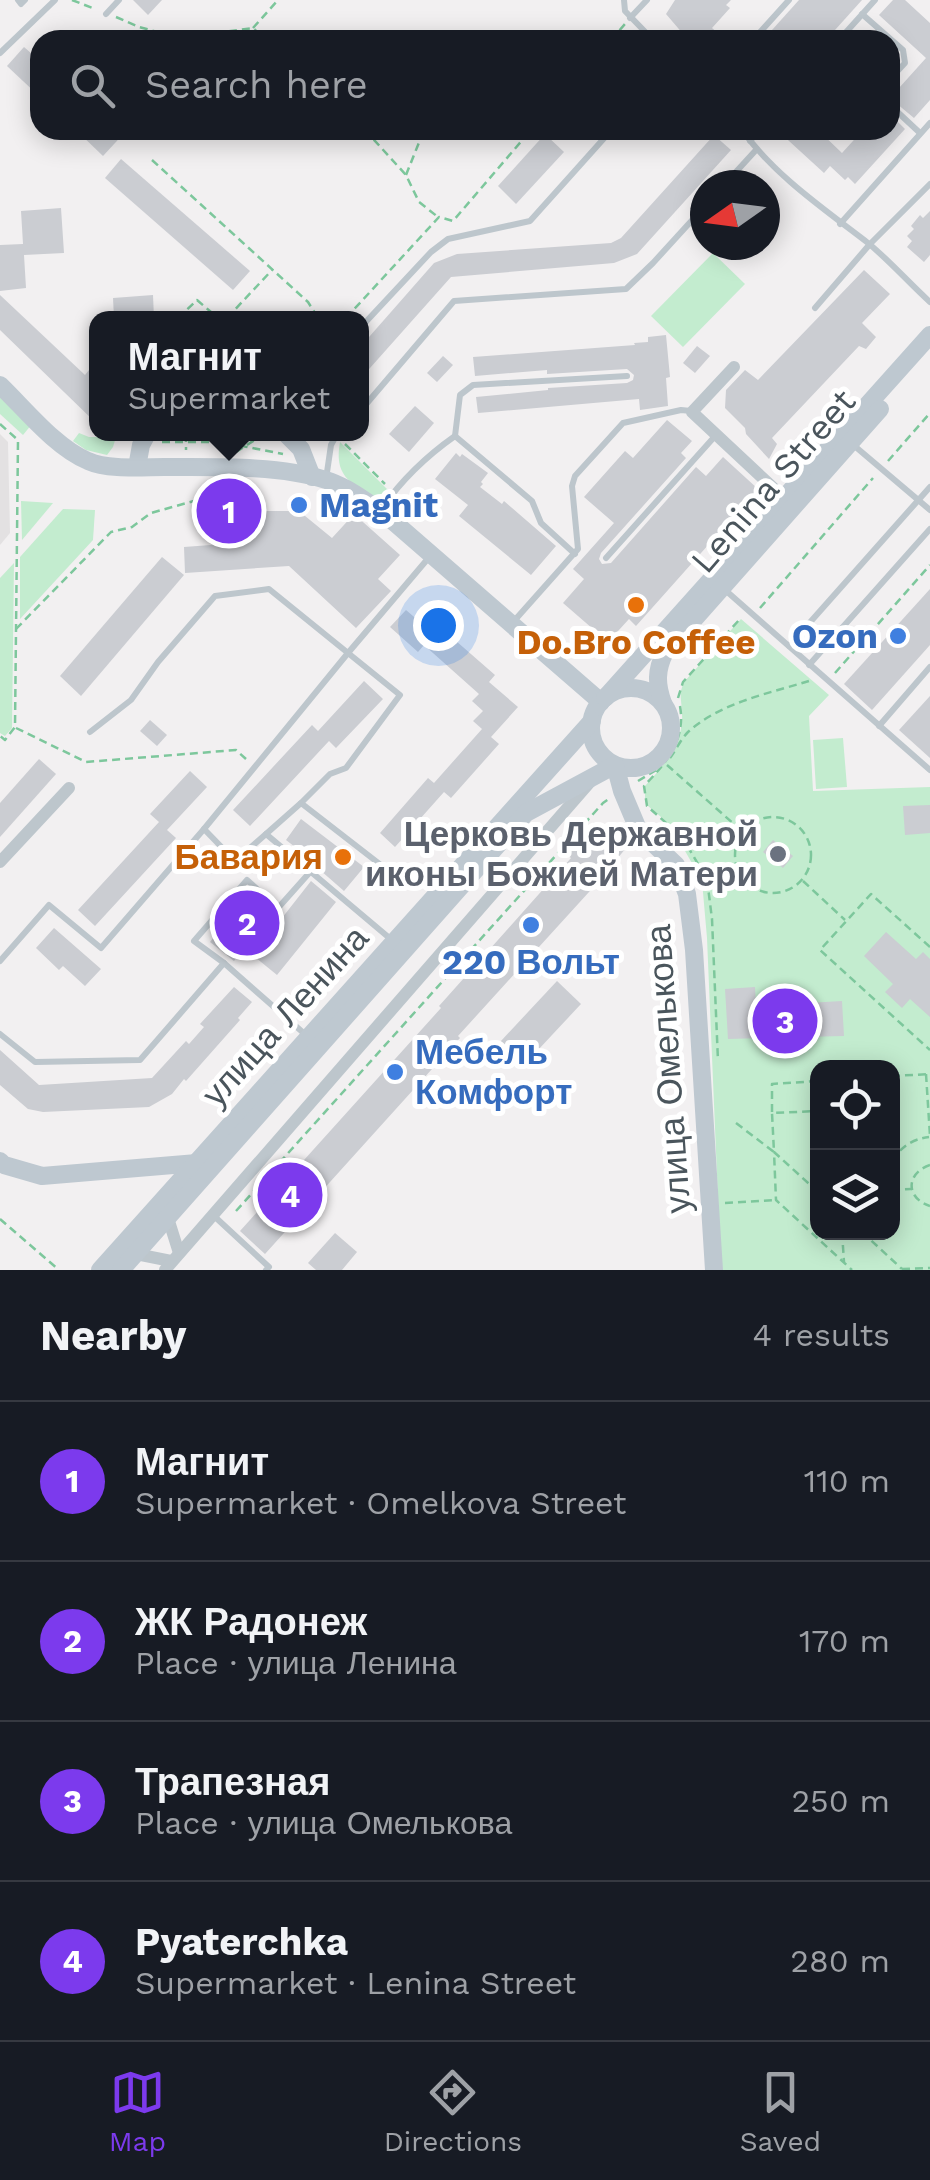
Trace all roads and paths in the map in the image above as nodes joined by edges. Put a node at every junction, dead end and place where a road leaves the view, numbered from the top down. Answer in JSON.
{"nodes":[{"id":1,"x":18,"y":0,"type":"edge"},
{"id":2,"x":25,"y":0,"type":"edge"},
{"id":3,"x":55,"y":0,"type":"edge"},
{"id":4,"x":72,"y":0,"type":"edge"},
{"id":5,"x":119,"y":0,"type":"edge"},
{"id":6,"x":278,"y":0,"type":"edge"},
{"id":7,"x":624,"y":0,"type":"edge"},
{"id":8,"x":646,"y":0,"type":"edge"},
{"id":9,"x":790,"y":0,"type":"edge"},
{"id":10,"x":875,"y":0,"type":"edge"},
{"id":11,"x":106,"y":14,"type":"junction"},
{"id":12,"x":862,"y":14,"type":"junction"},
{"id":13,"x":630,"y":18,"type":"junction"},
{"id":14,"x":253,"y":28,"type":"joint"},
{"id":15,"x":153,"y":30,"type":"edge"},
{"id":16,"x":238,"y":30,"type":"edge"},
{"id":17,"x":643,"y":30,"type":"edge"},
{"id":18,"x":762,"y":30,"type":"edge"},
{"id":19,"x":848,"y":30,"type":"edge"},
{"id":20,"x":881,"y":30,"type":"edge"},
{"id":21,"x":900,"y":47,"type":"edge"},
{"id":22,"x":0,"y":53,"type":"edge"},
{"id":23,"x":900,"y":68,"type":"edge"},
{"id":24,"x":900,"y":114,"type":"edge"},
{"id":25,"x":930,"y":123,"type":"edge"},
{"id":26,"x":920,"y":133,"type":"junction"},
{"id":27,"x":374,"y":140,"type":"edge"},
{"id":28,"x":420,"y":140,"type":"edge"},
{"id":29,"x":522,"y":140,"type":"edge"},
{"id":30,"x":603,"y":140,"type":"edge"},
{"id":31,"x":750,"y":141,"type":"edge"},
{"id":32,"x":756,"y":150,"type":"junction"},
{"id":33,"x":152,"y":160,"type":"dead end"},
{"id":34,"x":738,"y":170,"type":"edge"},
{"id":35,"x":406,"y":175,"type":"junction"},
{"id":36,"x":930,"y":184,"type":"edge"},
{"id":37,"x":439,"y":218,"type":"junction"},
{"id":38,"x":690,"y":222,"type":"edge"},
{"id":39,"x":840,"y":224,"type":"junction"},
{"id":40,"x":870,"y":244,"type":"junction"},
{"id":41,"x":273,"y":269,"type":"junction"},
{"id":42,"x":929,"y":298,"type":"edge"},
{"id":43,"x":815,"y":308,"type":"dead end"},
{"id":44,"x":185,"y":311,"type":"edge"},
{"id":45,"x":210,"y":311,"type":"edge"},
{"id":46,"x":234,"y":311,"type":"edge"},
{"id":47,"x":314,"y":311,"type":"edge"},
{"id":48,"x":353,"y":311,"type":"edge"},
{"id":49,"x":369,"y":318,"type":"edge"},
{"id":50,"x":930,"y":336,"type":"edge"},
{"id":51,"x":930,"y":352,"type":"edge"},
{"id":52,"x":734,"y":367,"type":"dead end"},
{"id":53,"x":627,"y":376,"type":"dead end"},
{"id":54,"x":0,"y":385,"type":"edge"},
{"id":55,"x":369,"y":402,"type":"edge"},
{"id":56,"x":692,"y":412,"type":"junction"},
{"id":57,"x":930,"y":413,"type":"edge"},
{"id":58,"x":0,"y":424,"type":"edge"},
{"id":59,"x":716,"y":434,"type":"junction"},
{"id":60,"x":455,"y":436,"type":"junction"},
{"id":61,"x":143,"y":441,"type":"edge"},
{"id":62,"x":153,"y":441,"type":"edge"},
{"id":63,"x":253,"y":441,"type":"edge"},
{"id":64,"x":293,"y":441,"type":"edge"},
{"id":65,"x":334,"y":441,"type":"edge"},
{"id":66,"x":343,"y":441,"type":"edge"},
{"id":67,"x":221,"y":442,"type":"junction"},
{"id":68,"x":850,"y":443,"type":"junction"},
{"id":69,"x":245,"y":446,"type":"junction"},
{"id":70,"x":304,"y":458,"type":"junction"},
{"id":71,"x":136,"y":467,"type":"junction"},
{"id":72,"x":218,"y":467,"type":"junction"},
{"id":73,"x":880,"y":468,"type":"junction"},
{"id":74,"x":319,"y":479,"type":"junction"},
{"id":75,"x":930,"y":487,"type":"edge"},
{"id":76,"x":393,"y":492,"type":"junction"},
{"id":77,"x":784,"y":498,"type":"junction"},
{"id":78,"x":918,"y":500,"type":"junction"},
{"id":79,"x":380,"y":510,"type":"junction"},
{"id":80,"x":930,"y":510,"type":"edge"},
{"id":81,"x":930,"y":528,"type":"edge"},
{"id":82,"x":431,"y":555,"type":"junction"},
{"id":83,"x":578,"y":555,"type":"junction"},
{"id":84,"x":606,"y":558,"type":"dead end"},
{"id":85,"x":930,"y":565,"type":"edge"},
{"id":86,"x":723,"y":588,"type":"junction"},
{"id":87,"x":752,"y":614,"type":"junction"},
{"id":88,"x":512,"y":624,"type":"junction"},
{"id":89,"x":16,"y":628,"type":"junction"},
{"id":90,"x":788,"y":646,"type":"junction"},
{"id":91,"x":348,"y":653,"type":"junction"},
{"id":92,"x":809,"y":664,"type":"junction"},
{"id":93,"x":930,"y":667,"type":"edge"},
{"id":94,"x":825,"y":679,"type":"junction"},
{"id":95,"x":603,"y":700,"type":"junction"},
{"id":96,"x":663,"y":704,"type":"junction"},
{"id":97,"x":592,"y":720,"type":"junction"},
{"id":98,"x":879,"y":726,"type":"junction"},
{"id":99,"x":15,"y":727,"type":"junction"},
{"id":100,"x":90,"y":732,"type":"dead end"},
{"id":101,"x":0,"y":736,"type":"edge"},
{"id":102,"x":666,"y":764,"type":"junction"},
{"id":103,"x":255,"y":766,"type":"junction"},
{"id":104,"x":615,"y":766,"type":"junction"},
{"id":105,"x":929,"y":769,"type":"edge"},
{"id":106,"x":594,"y":778,"type":"junction"},
{"id":107,"x":70,"y":788,"type":"dead end"},
{"id":108,"x":622,"y":791,"type":"junction"},
{"id":109,"x":301,"y":803,"type":"junction"},
{"id":110,"x":522,"y":808,"type":"junction"},
{"id":111,"x":204,"y":828,"type":"junction"},
{"id":112,"x":742,"y":832,"type":"junction"},
{"id":113,"x":266,"y":834,"type":"junction"},
{"id":114,"x":0,"y":862,"type":"edge"},
{"id":115,"x":311,"y":872,"type":"junction"},
{"id":116,"x":802,"y":880,"type":"junction"},
{"id":117,"x":408,"y":886,"type":"dead end"},
{"id":118,"x":846,"y":921,"type":"junction"},
{"id":119,"x":394,"y":942,"type":"junction"},
{"id":120,"x":930,"y":947,"type":"edge"},
{"id":121,"x":0,"y":961,"type":"edge"},
{"id":122,"x":224,"y":963,"type":"junction"},
{"id":123,"x":0,"y":1034,"type":"edge"},
{"id":124,"x":308,"y":1037,"type":"junction"},
{"id":125,"x":930,"y":1050,"type":"edge"},
{"id":126,"x":928,"y":1074,"type":"edge"},
{"id":127,"x":718,"y":1075,"type":"dead end"},
{"id":128,"x":900,"y":1076,"type":"edge"},
{"id":129,"x":810,"y":1082,"type":"edge"},
{"id":130,"x":810,"y":1112,"type":"edge"},
{"id":131,"x":772,"y":1114,"type":"junction"},
{"id":132,"x":736,"y":1123,"type":"dead end"},
{"id":133,"x":930,"y":1136,"type":"edge"},
{"id":134,"x":900,"y":1151,"type":"edge"},
{"id":135,"x":774,"y":1152,"type":"junction"},
{"id":136,"x":0,"y":1161,"type":"edge"},
{"id":137,"x":197,"y":1163,"type":"junction"},
{"id":138,"x":930,"y":1165,"type":"edge"},
{"id":139,"x":810,"y":1185,"type":"edge"},
{"id":140,"x":900,"y":1190,"type":"edge"},
{"id":141,"x":912,"y":1190,"type":"junction"},
{"id":142,"x":723,"y":1194,"type":"dead end"},
{"id":143,"x":776,"y":1200,"type":"junction"},
{"id":144,"x":930,"y":1206,"type":"edge"},
{"id":145,"x":168,"y":1218,"type":"junction"},
{"id":146,"x":0,"y":1219,"type":"edge"},
{"id":147,"x":218,"y":1219,"type":"junction"},
{"id":148,"x":842,"y":1240,"type":"edge"},
{"id":149,"x":870,"y":1240,"type":"edge"},
{"id":150,"x":136,"y":1254,"type":"junction"},
{"id":151,"x":172,"y":1261,"type":"edge"},
{"id":152,"x":844,"y":1264,"type":"junction"},
{"id":153,"x":930,"y":1268,"type":"edge"},
{"id":154,"x":59,"y":1270,"type":"edge"},
{"id":155,"x":100,"y":1270,"type":"edge"},
{"id":156,"x":122,"y":1270,"type":"edge"},
{"id":157,"x":266,"y":1270,"type":"edge"},
{"id":158,"x":714,"y":1270,"type":"edge"},
{"id":159,"x":852,"y":1270,"type":"edge"},
{"id":160,"x":902,"y":1270,"type":"edge"}],
"edges":[{"from":1,"to":2,"type":"lane"},
{"from":3,"to":22,"type":"lane"},
{"from":4,"to":11,"type":"path"},
{"from":5,"to":11,"type":"lane"},
{"from":6,"to":14,"type":"path"},
{"from":7,"to":13,"type":"lane"},
{"from":8,"to":13,"type":"lane"},
{"from":9,"to":18,"type":"lane"},
{"from":10,"to":12,"type":"lane"},
{"from":11,"to":15,"type":"path"},
{"from":12,"to":19,"type":"lane"},
{"from":12,"to":20,"type":"lane"},
{"from":13,"to":17,"type":"lane"},
{"from":14,"to":16,"type":"path"},
{"from":21,"to":23,"type":"lane"},
{"from":24,"to":26,"type":"lane"},
{"from":25,"to":26,"type":"lane"},
{"from":26,"to":39,"type":"lane"},
{"from":27,"to":35,"type":"path"},
{"from":28,"to":35,"type":"path"},
{"from":29,"to":37,"type":"path"},
{"from":30,"to":49,"type":"lane"},
{"from":31,"to":32,"type":"lane"},
{"from":32,"to":34,"type":"lane"},
{"from":32,"to":39,"type":"lane"},
{"from":33,"to":41,"type":"path"},
{"from":35,"to":37,"type":"path"},
{"from":36,"to":40,"type":"lane"},
{"from":37,"to":48,"type":"path"},
{"from":38,"to":55,"type":"lane"},
{"from":39,"to":40,"type":"lane"},
{"from":40,"to":42,"type":"lane"},
{"from":40,"to":43,"type":"lane"},
{"from":41,"to":46,"type":"path"},
{"from":41,"to":47,"type":"path"},
{"from":44,"to":45,"type":"path"},
{"from":50,"to":77,"type":"street"},
{"from":51,"to":68,"type":"street","name":"Lenina Street"},
{"from":52,"to":56,"type":"street"},
{"from":53,"to":60,"type":"lane"},
{"from":54,"to":71,"type":"street"},
{"from":56,"to":59,"type":"street"},
{"from":56,"to":83,"type":"lane"},
{"from":57,"to":73,"type":"path"},
{"from":58,"to":89,"type":"path"},
{"from":59,"to":77,"type":"street"},
{"from":59,"to":84,"type":"lane"},
{"from":60,"to":76,"type":"lane"},
{"from":60,"to":83,"type":"lane"},
{"from":61,"to":71,"type":"street"},
{"from":62,"to":67,"type":"path"},
{"from":63,"to":69,"type":"path"},
{"from":64,"to":70,"type":"street"},
{"from":65,"to":74,"type":"lane"},
{"from":66,"to":76,"type":"path"},
{"from":67,"to":69,"type":"path"},
{"from":67,"to":69,"type":"path"},
{"from":68,"to":73,"type":"lane"},
{"from":68,"to":86,"type":"street","name":"Lenina Street"},
{"from":69,"to":70,"type":"path"},
{"from":70,"to":74,"type":"street"},
{"from":71,"to":72,"type":"street"},
{"from":72,"to":74,"type":"street"},
{"from":72,"to":89,"type":"path"},
{"from":73,"to":78,"type":"lane"},
{"from":73,"to":87,"type":"path"},
{"from":74,"to":79,"type":"street"},
{"from":75,"to":78,"type":"lane"},
{"from":76,"to":79,"type":"lane"},
{"from":77,"to":95,"type":"street"},
{"from":78,"to":80,"type":"lane"},
{"from":78,"to":90,"type":"lane"},
{"from":79,"to":82,"type":"street"},
{"from":81,"to":92,"type":"lane"},
{"from":82,"to":88,"type":"street"},
{"from":82,"to":91,"type":"lane"},
{"from":83,"to":88,"type":"lane"},
{"from":85,"to":94,"type":"path"},
{"from":86,"to":87,"type":"lane"},
{"from":86,"to":96,"type":"street","name":"Lenina Street"},
{"from":87,"to":90,"type":"lane"},
{"from":87,"to":102,"type":"path"},
{"from":88,"to":95,"type":"street"},
{"from":89,"to":99,"type":"path"},
{"from":90,"to":92,"type":"lane"},
{"from":91,"to":100,"type":"lane"},
{"from":91,"to":103,"type":"lane"},
{"from":91,"to":109,"type":"lane"},
{"from":92,"to":94,"type":"lane"},
{"from":93,"to":98,"type":"lane"},
{"from":94,"to":98,"type":"lane"},
{"from":94,"to":102,"type":"path"},
{"from":95,"to":96,"type":"street"},
{"from":95,"to":97,"type":"street"},
{"from":96,"to":104,"type":"street"},
{"from":97,"to":104,"type":"street"},
{"from":97,"to":110,"type":"street"},
{"from":98,"to":105,"type":"lane"},
{"from":99,"to":101,"type":"path"},
{"from":99,"to":103,"type":"path"},
{"from":102,"to":108,"type":"path"},
{"from":102,"to":112,"type":"path"},
{"from":102,"to":127,"type":"path"},
{"from":103,"to":111,"type":"lane"},
{"from":104,"to":106,"type":"street"},
{"from":104,"to":108,"type":"street","name":"улица Омелькова"},
{"from":106,"to":110,"type":"street"},
{"from":106,"to":147,"type":"street"},
{"from":107,"to":114,"type":"street"},
{"from":108,"to":147,"type":"path"},
{"from":108,"to":158,"type":"street","name":"улица Омелькова"},
{"from":109,"to":113,"type":"lane"},
{"from":109,"to":117,"type":"lane"},
{"from":110,"to":119,"type":"street","name":"улица Ленина"},
{"from":110,"to":145,"type":"street"},
{"from":111,"to":113,"type":"lane"},
{"from":111,"to":121,"type":"lane"},
{"from":112,"to":116,"type":"path"},
{"from":112,"to":116,"type":"path"},
{"from":113,"to":115,"type":"lane"},
{"from":115,"to":119,"type":"lane"},
{"from":115,"to":122,"type":"lane"},
{"from":116,"to":118,"type":"path"},
{"from":118,"to":120,"type":"path"},
{"from":118,"to":125,"type":"path"},
{"from":119,"to":124,"type":"street","name":"улица Ленина"},
{"from":122,"to":123,"type":"lane"},
{"from":122,"to":124,"type":"lane"},
{"from":124,"to":137,"type":"street","name":"улица Ленина"},
{"from":126,"to":128,"type":"path"},
{"from":126,"to":133,"type":"path"},
{"from":129,"to":131,"type":"path"},
{"from":130,"to":131,"type":"path"},
{"from":131,"to":135,"type":"path"},
{"from":132,"to":135,"type":"path"},
{"from":133,"to":134,"type":"path"},
{"from":135,"to":139,"type":"path"},
{"from":135,"to":143,"type":"path"},
{"from":136,"to":137,"type":"street"},
{"from":137,"to":155,"type":"street","name":"улица Ленина"},
{"from":138,"to":141,"type":"path"},
{"from":140,"to":141,"type":"path"},
{"from":141,"to":144,"type":"path"},
{"from":142,"to":143,"type":"path"},
{"from":143,"to":152,"type":"path"},
{"from":145,"to":150,"type":"street"},
{"from":145,"to":151,"type":"street"},
{"from":146,"to":154,"type":"path"},
{"from":147,"to":151,"type":"street"},
{"from":147,"to":157,"type":"lane"},
{"from":148,"to":152,"type":"path"},
{"from":149,"to":160,"type":"path"},
{"from":150,"to":151,"type":"street"},
{"from":150,"to":156,"type":"street"},
{"from":152,"to":159,"type":"path"},
{"from":153,"to":160,"type":"path"}]}
